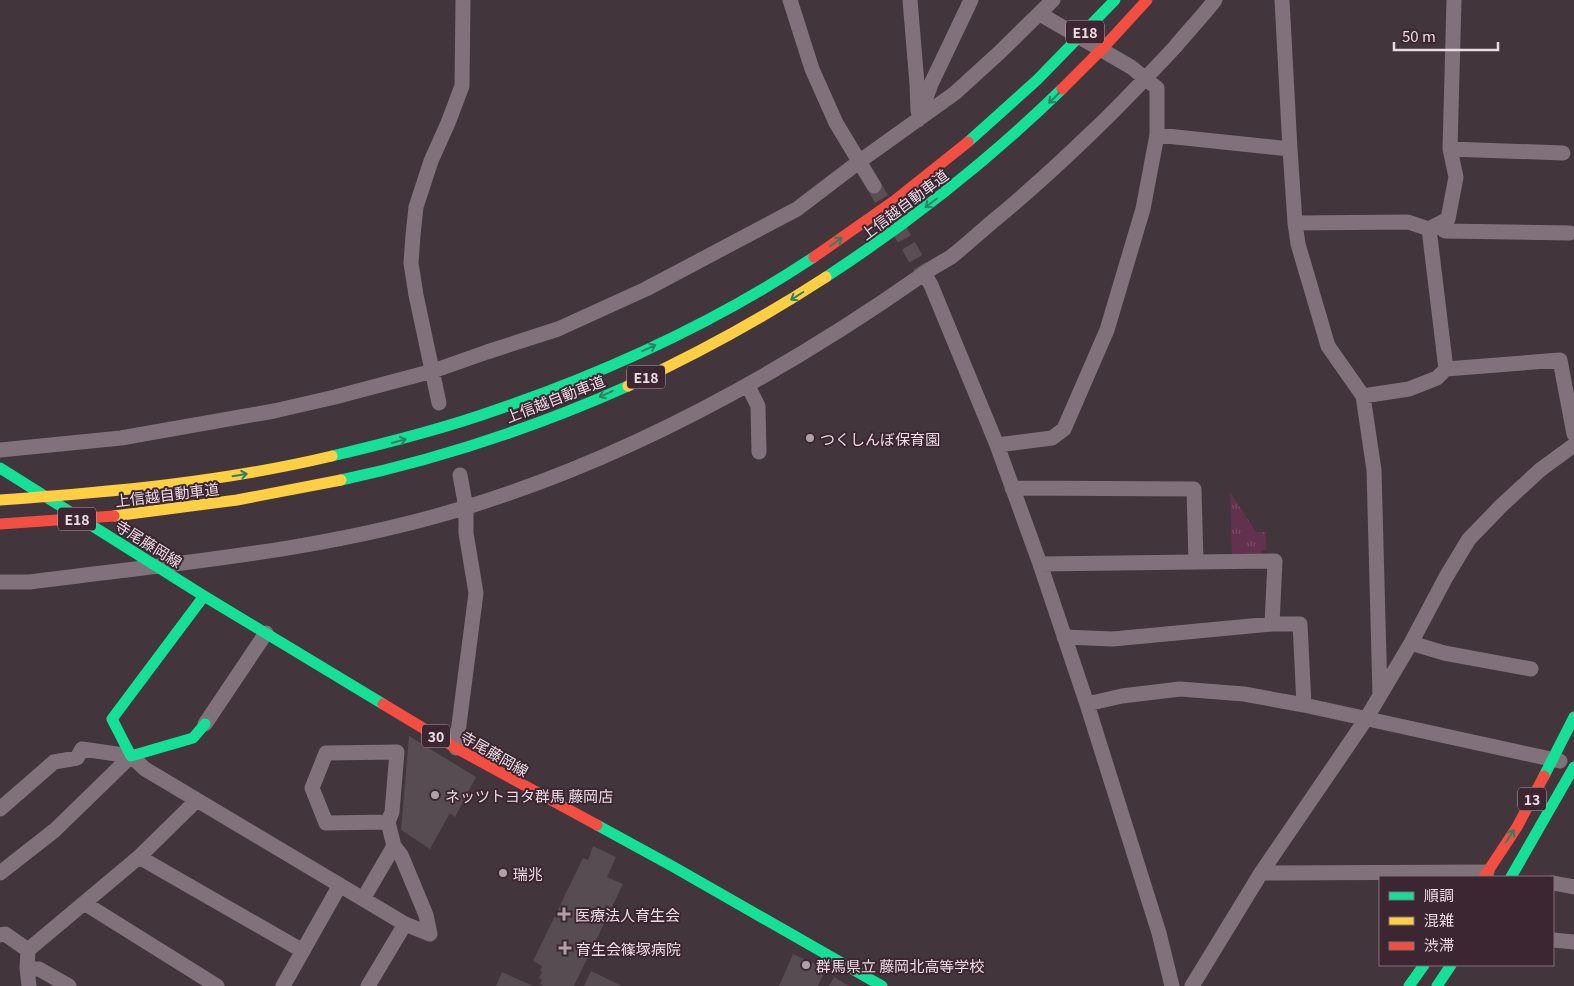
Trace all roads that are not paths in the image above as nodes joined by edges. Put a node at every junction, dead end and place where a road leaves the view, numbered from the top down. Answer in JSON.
{"nodes":[{"id":1,"x":463,"y":0,"type":"edge"},
{"id":2,"x":790,"y":0,"type":"edge"},
{"id":3,"x":910,"y":0,"type":"edge"},
{"id":4,"x":970,"y":0,"type":"edge"},
{"id":5,"x":1053,"y":0,"type":"edge"},
{"id":6,"x":1147,"y":0,"type":"edge"},
{"id":7,"x":1215,"y":0,"type":"edge"},
{"id":8,"x":1282,"y":0,"type":"edge"},
{"id":9,"x":1454,"y":0,"type":"edge"},
{"id":10,"x":1114,"y":2,"type":"edge"},
{"id":11,"x":1040,"y":14,"type":"junction"},
{"id":12,"x":1146,"y":79,"type":"junction"},
{"id":13,"x":918,"y":120,"type":"junction"},
{"id":14,"x":1157,"y":135,"type":"junction"},
{"id":15,"x":1290,"y":149,"type":"junction"},
{"id":16,"x":1450,"y":149,"type":"junction"},
{"id":17,"x":1563,"y":153,"type":"dead end"},
{"id":18,"x":860,"y":161,"type":"junction"},
{"id":19,"x":874,"y":186,"type":"tunnel mouth"},
{"id":20,"x":1295,"y":223,"type":"junction"},
{"id":21,"x":1433,"y":227,"type":"junction"},
{"id":22,"x":1570,"y":233,"type":"dead end"},
{"id":23,"x":924,"y":273,"type":"junction"},
{"id":24,"x":1446,"y":369,"type":"junction"},
{"id":25,"x":432,"y":371,"type":"junction"},
{"id":26,"x":748,"y":386,"type":"junction"},
{"id":27,"x":1363,"y":396,"type":"junction"},
{"id":28,"x":439,"y":403,"type":"dead end"},
{"id":29,"x":1574,"y":434,"type":"edge"},
{"id":30,"x":997,"y":445,"type":"junction"},
{"id":31,"x":1574,"y":445,"type":"edge"},
{"id":32,"x":0,"y":450,"type":"edge"},
{"id":33,"x":759,"y":452,"type":"dead end"},
{"id":34,"x":0,"y":468,"type":"edge"},
{"id":35,"x":460,"y":475,"type":"dead end"},
{"id":36,"x":1012,"y":488,"type":"junction"},
{"id":37,"x":4,"y":500,"type":"edge"},
{"id":38,"x":466,"y":508,"type":"junction"},
{"id":39,"x":0,"y":524,"type":"edge"},
{"id":40,"x":1196,"y":562,"type":"junction"},
{"id":41,"x":1040,"y":564,"type":"junction"},
{"id":42,"x":157,"y":566,"type":"junction"},
{"id":43,"x":0,"y":582,"type":"edge"},
{"id":44,"x":204,"y":596,"type":"junction"},
{"id":45,"x":1272,"y":624,"type":"junction"},
{"id":46,"x":266,"y":633,"type":"junction"},
{"id":47,"x":1064,"y":638,"type":"junction"},
{"id":48,"x":1411,"y":643,"type":"junction"},
{"id":49,"x":1531,"y":669,"type":"dead end"},
{"id":50,"x":1380,"y":695,"type":"junction"},
{"id":51,"x":1087,"y":704,"type":"junction"},
{"id":52,"x":1304,"y":705,"type":"junction"},
{"id":53,"x":1574,"y":717,"type":"edge"},
{"id":54,"x":1366,"y":719,"type":"junction"},
{"id":55,"x":205,"y":724,"type":"joint"},
{"id":56,"x":456,"y":748,"type":"junction"},
{"id":57,"x":131,"y":756,"type":"junction"},
{"id":58,"x":1553,"y":760,"type":"junction"},
{"id":59,"x":1574,"y":765,"type":"edge"},
{"id":60,"x":198,"y":800,"type":"junction"},
{"id":61,"x":0,"y":809,"type":"edge"},
{"id":62,"x":388,"y":822,"type":"junction"},
{"id":63,"x":394,"y":846,"type":"junction"},
{"id":64,"x":139,"y":857,"type":"junction"},
{"id":65,"x":0,"y":873,"type":"edge"},
{"id":66,"x":1261,"y":873,"type":"junction"},
{"id":67,"x":1486,"y":875,"type":"edge"},
{"id":68,"x":1513,"y":876,"type":"edge"},
{"id":69,"x":1554,"y":883,"type":"edge"},
{"id":70,"x":340,"y":885,"type":"junction"},
{"id":71,"x":1574,"y":887,"type":"edge"},
{"id":72,"x":363,"y":899,"type":"junction"},
{"id":73,"x":84,"y":903,"type":"junction"},
{"id":74,"x":405,"y":924,"type":"junction"},
{"id":75,"x":0,"y":935,"type":"edge"},
{"id":76,"x":1554,"y":940,"type":"edge"},
{"id":77,"x":1574,"y":942,"type":"edge"},
{"id":78,"x":28,"y":950,"type":"junction"},
{"id":79,"x":302,"y":951,"type":"junction"},
{"id":80,"x":1423,"y":966,"type":"edge"},
{"id":81,"x":1450,"y":966,"type":"edge"},
{"id":82,"x":27,"y":968,"type":"junction"},
{"id":83,"x":29,"y":986,"type":"edge"},
{"id":84,"x":68,"y":986,"type":"edge"},
{"id":85,"x":217,"y":986,"type":"edge"},
{"id":86,"x":283,"y":986,"type":"edge"},
{"id":87,"x":368,"y":986,"type":"edge"},
{"id":88,"x":882,"y":986,"type":"edge"},
{"id":89,"x":1172,"y":986,"type":"edge"},
{"id":90,"x":1192,"y":986,"type":"edge"},
{"id":91,"x":1409,"y":986,"type":"edge"},
{"id":92,"x":1437,"y":986,"type":"edge"}],
"edges":[{"from":1,"to":25,"type":"street"},
{"from":2,"to":18,"type":"street"},
{"from":3,"to":13,"type":"street"},
{"from":4,"to":13,"type":"street"},
{"from":5,"to":11,"type":"street"},
{"from":6,"to":39,"type":"main road","name":"上信越自動車道","number":"E18","one_way":true},
{"from":7,"to":12,"type":"street"},
{"from":8,"to":15,"type":"street"},
{"from":9,"to":16,"type":"street"},
{"from":37,"to":10,"type":"main road","name":"上信越自動車道","number":"E18","one_way":true},
{"from":11,"to":12,"type":"street"},
{"from":11,"to":13,"type":"street"},
{"from":12,"to":14,"type":"street"},
{"from":12,"to":23,"type":"street"},
{"from":13,"to":18,"type":"street"},
{"from":14,"to":15,"type":"street"},
{"from":14,"to":30,"type":"street"},
{"from":15,"to":20,"type":"street"},
{"from":16,"to":17,"type":"street"},
{"from":16,"to":21,"type":"street"},
{"from":18,"to":19,"type":"street"},
{"from":18,"to":25,"type":"street"},
{"from":20,"to":21,"type":"street"},
{"from":20,"to":27,"type":"street"},
{"from":21,"to":22,"type":"street"},
{"from":21,"to":24,"type":"street"},
{"from":23,"to":26,"type":"street"},
{"from":23,"to":30,"type":"street"},
{"from":24,"to":27,"type":"street"},
{"from":24,"to":29,"type":"street"},
{"from":25,"to":28,"type":"street"},
{"from":25,"to":32,"type":"street"},
{"from":26,"to":33,"type":"street"},
{"from":26,"to":38,"type":"street"},
{"from":27,"to":50,"type":"street"},
{"from":30,"to":36,"type":"street"},
{"from":31,"to":48,"type":"street"},
{"from":34,"to":42,"type":"main road","name":"寺尾藤岡線","number":"30"},
{"from":35,"to":38,"type":"street"},
{"from":36,"to":40,"type":"street"},
{"from":36,"to":41,"type":"street"},
{"from":38,"to":42,"type":"street"},
{"from":38,"to":56,"type":"street"},
{"from":40,"to":41,"type":"street"},
{"from":40,"to":45,"type":"street"},
{"from":41,"to":47,"type":"street"},
{"from":42,"to":43,"type":"street"},
{"from":42,"to":44,"type":"main road","name":"寺尾藤岡線","number":"30"},
{"from":44,"to":46,"type":"main road","name":"寺尾藤岡線","number":"30"},
{"from":44,"to":57,"type":"main road"},
{"from":45,"to":47,"type":"street"},
{"from":45,"to":52,"type":"street"},
{"from":46,"to":55,"type":"street"},
{"from":46,"to":56,"type":"main road","name":"寺尾藤岡線","number":"30"},
{"from":47,"to":51,"type":"street"},
{"from":48,"to":49,"type":"street"},
{"from":48,"to":50,"type":"street"},
{"from":50,"to":54,"type":"street"},
{"from":51,"to":52,"type":"street"},
{"from":51,"to":89,"type":"street"},
{"from":52,"to":54,"type":"street"},
{"from":53,"to":58,"type":"main road","number":"13"},
{"from":54,"to":58,"type":"street"},
{"from":54,"to":66,"type":"street"},
{"from":55,"to":57,"type":"main road"},
{"from":56,"to":88,"type":"main road","name":"寺尾藤岡線","number":"30"},
{"from":57,"to":60,"type":"street"},
{"from":57,"to":61,"type":"street"},
{"from":57,"to":65,"type":"street"},
{"from":58,"to":59,"type":"street"},
{"from":67,"to":58,"type":"main road","number":"13","one_way":true},
{"from":59,"to":68,"type":"main road","number":"13"},
{"from":60,"to":64,"type":"street"},
{"from":60,"to":70,"type":"street"},
{"from":62,"to":62,"type":"street"},
{"from":62,"to":63,"type":"street"},
{"from":63,"to":72,"type":"street"},
{"from":63,"to":74,"type":"street"},
{"from":64,"to":73,"type":"street"},
{"from":64,"to":79,"type":"street"},
{"from":66,"to":67,"type":"street"},
{"from":66,"to":90,"type":"street"},
{"from":69,"to":71,"type":"street"},
{"from":70,"to":72,"type":"street"},
{"from":70,"to":79,"type":"street"},
{"from":72,"to":74,"type":"street"},
{"from":73,"to":78,"type":"street"},
{"from":73,"to":85,"type":"street"},
{"from":74,"to":87,"type":"street"},
{"from":75,"to":78,"type":"street"},
{"from":76,"to":77,"type":"street"},
{"from":78,"to":82,"type":"street"},
{"from":79,"to":86,"type":"street"},
{"from":80,"to":91,"type":"main road"},
{"from":81,"to":92,"type":"main road"},
{"from":82,"to":83,"type":"street"},
{"from":82,"to":84,"type":"street"}]}
